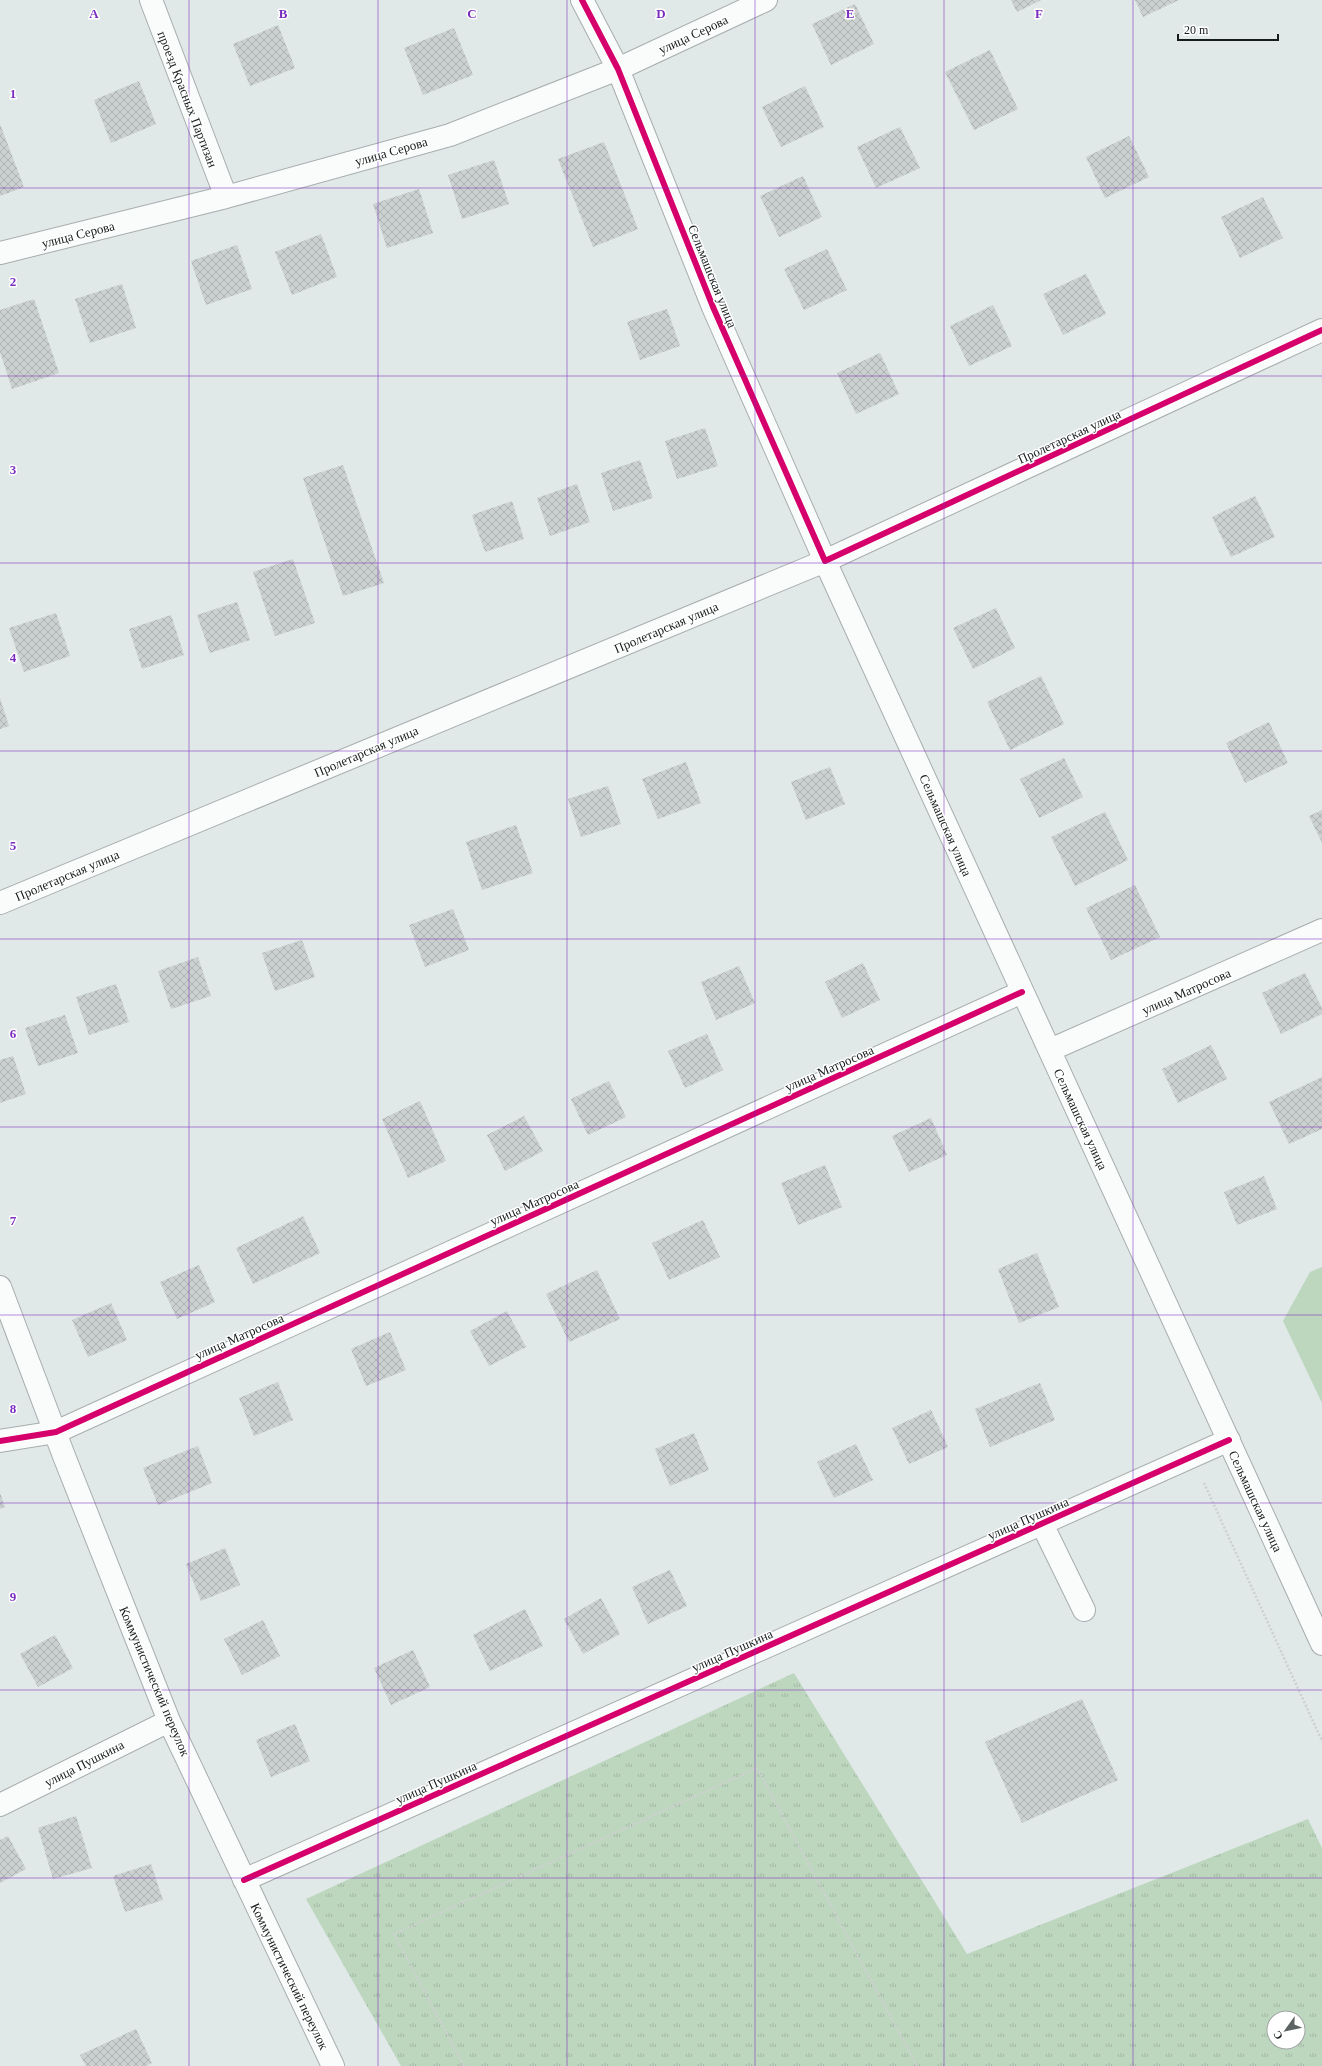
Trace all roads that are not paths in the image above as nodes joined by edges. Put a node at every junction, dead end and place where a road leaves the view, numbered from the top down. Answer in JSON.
{"nodes":[{"id":1,"x":151,"y":0,"type":"edge"},
{"id":2,"x":582,"y":0,"type":"edge"},
{"id":3,"x":766,"y":0,"type":"edge"},
{"id":4,"x":618,"y":69,"type":"junction"},
{"id":5,"x":226,"y":197,"type":"junction"},
{"id":6,"x":0,"y":253,"type":"edge"},
{"id":7,"x":1322,"y":330,"type":"edge"},
{"id":8,"x":825,"y":561,"type":"junction"},
{"id":9,"x":0,"y":903,"type":"edge"},
{"id":10,"x":1322,"y":930,"type":"edge"},
{"id":11,"x":1022,"y":992,"type":"junction"},
{"id":12,"x":1050,"y":1050,"type":"junction"},
{"id":13,"x":0,"y":1287,"type":"edge"},
{"id":14,"x":56,"y":1432,"type":"junction"},
{"id":15,"x":1229,"y":1440,"type":"junction"},
{"id":16,"x":0,"y":1441,"type":"edge"},
{"id":17,"x":1042,"y":1524,"type":"junction"},
{"id":18,"x":1084,"y":1610,"type":"dead end"},
{"id":19,"x":1322,"y":1644,"type":"edge"},
{"id":20,"x":169,"y":1721,"type":"junction"},
{"id":21,"x":0,"y":1805,"type":"edge"},
{"id":22,"x":244,"y":1880,"type":"junction"},
{"id":23,"x":333,"y":2066,"type":"edge"}],
"edges":[{"from":1,"to":5,"type":"street","name":"проезд Красных Партизан"},
{"from":2,"to":4,"type":"street","name":"Сельмашская улица"},
{"from":3,"to":4,"type":"street","name":"улица Серова"},
{"from":4,"to":5,"type":"street","name":"улица Серова"},
{"from":4,"to":8,"type":"street","name":"Сельмашская улица"},
{"from":5,"to":6,"type":"street","name":"улица Серова"},
{"from":7,"to":8,"type":"street","name":"Пролетарская улица"},
{"from":8,"to":9,"type":"street","name":"Пролетарская улица"},
{"from":8,"to":11,"type":"street","name":"Сельмашская улица"},
{"from":10,"to":12,"type":"street","name":"улица Матросова"},
{"from":11,"to":12,"type":"street","name":"Сельмашская улица"},
{"from":11,"to":14,"type":"street","name":"улица Матросова"},
{"from":12,"to":15,"type":"street","name":"Сельмашская улица"},
{"from":13,"to":14,"type":"street","name":"Коммунистический переулок"},
{"from":14,"to":16,"type":"street","name":"улица Матросова"},
{"from":14,"to":20,"type":"street","name":"Коммунистический переулок"},
{"from":15,"to":17,"type":"street","name":"улица Пушкина"},
{"from":15,"to":19,"type":"street","name":"Сельмашская улица"},
{"from":17,"to":18,"type":"street"},
{"from":17,"to":22,"type":"street","name":"улица Пушкина"},
{"from":20,"to":21,"type":"street","name":"улица Пушкина"},
{"from":20,"to":22,"type":"street","name":"Коммунистический переулок"},
{"from":22,"to":23,"type":"street","name":"Коммунистический переулок"}]}
